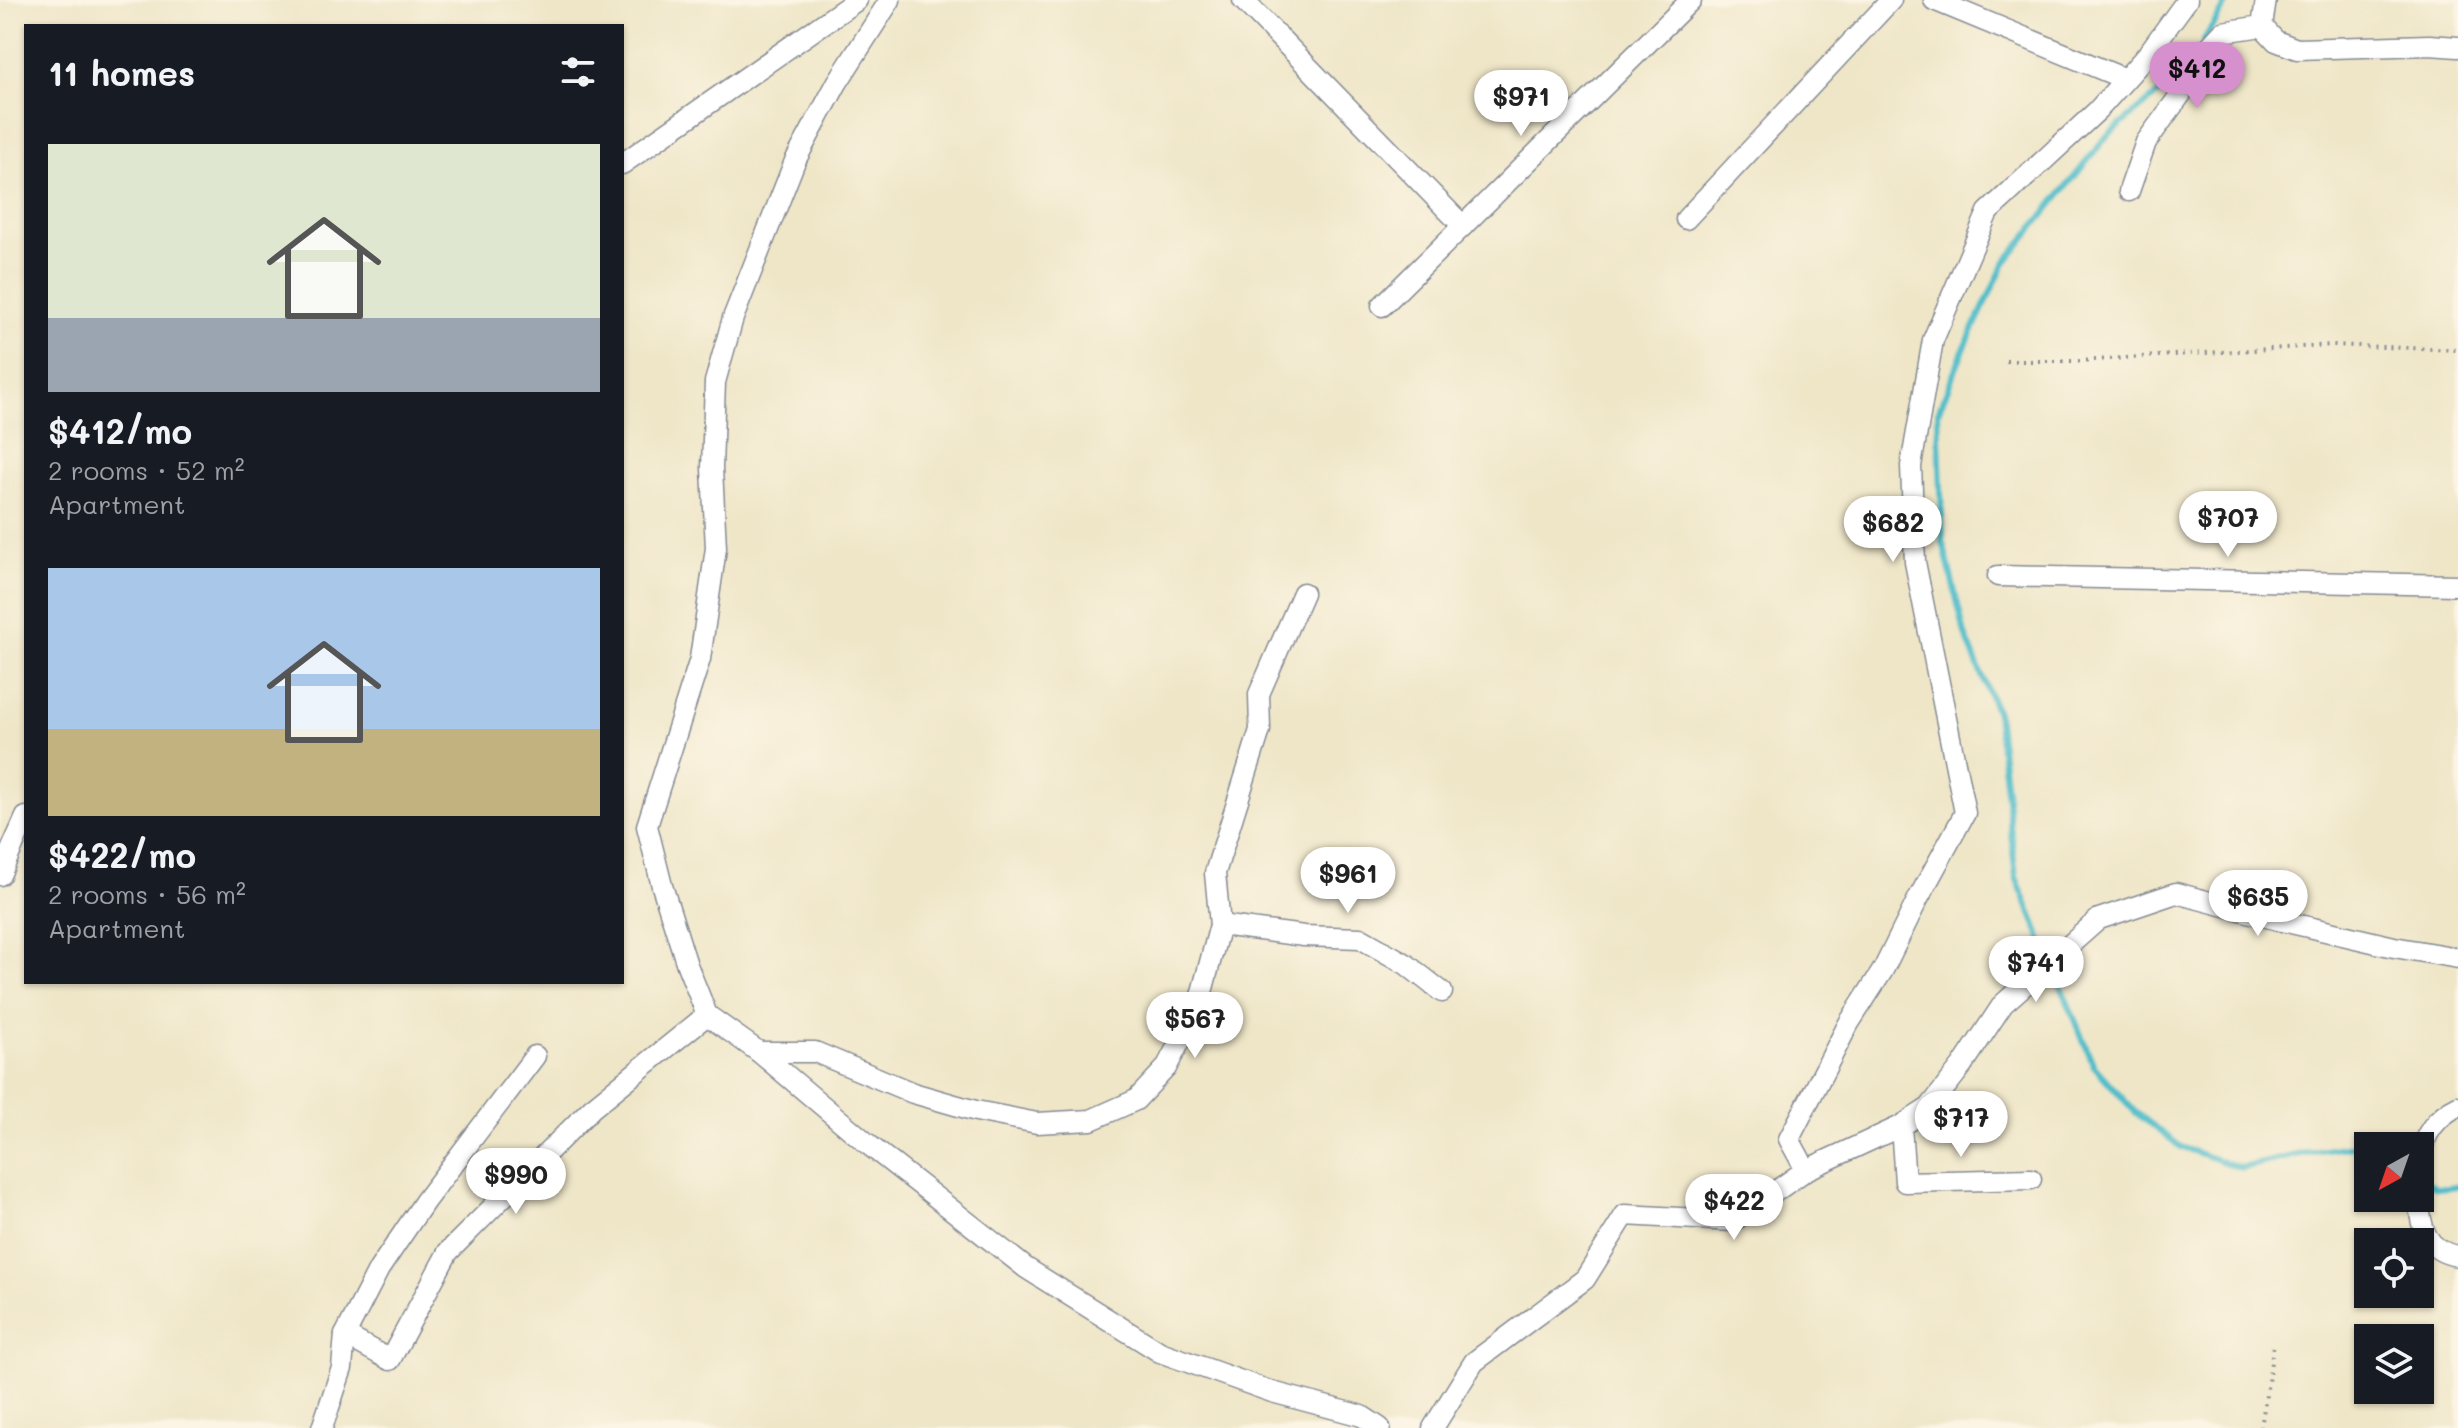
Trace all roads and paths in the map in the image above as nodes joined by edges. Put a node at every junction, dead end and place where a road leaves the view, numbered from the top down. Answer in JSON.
{"nodes":[{"id":1,"x":857,"y":0,"type":"edge"},
{"id":2,"x":890,"y":0,"type":"edge"},
{"id":3,"x":1243,"y":0,"type":"edge"},
{"id":4,"x":1691,"y":0,"type":"edge"},
{"id":5,"x":1891,"y":0,"type":"edge"},
{"id":6,"x":1934,"y":0,"type":"edge"},
{"id":7,"x":2187,"y":0,"type":"edge"},
{"id":8,"x":2266,"y":0,"type":"edge"},
{"id":9,"x":2262,"y":26,"type":"junction"},
{"id":10,"x":2458,"y":47,"type":"edge"},
{"id":11,"x":2125,"y":79,"type":"junction"},
{"id":12,"x":624,"y":163,"type":"edge"},
{"id":13,"x":2129,"y":191,"type":"dead end"},
{"id":14,"x":1686,"y":219,"type":"dead end"},
{"id":15,"x":1463,"y":226,"type":"junction"},
{"id":16,"x":1382,"y":306,"type":"dead end"},
{"id":17,"x":2458,"y":350,"type":"edge"},
{"id":18,"x":2006,"y":361,"type":"dead end"},
{"id":19,"x":1998,"y":576,"type":"dead end"},
{"id":20,"x":2458,"y":585,"type":"edge"},
{"id":21,"x":1303,"y":593,"type":"dead end"},
{"id":22,"x":24,"y":821,"type":"edge"},
{"id":23,"x":0,"y":875,"type":"edge"},
{"id":24,"x":1220,"y":925,"type":"junction"},
{"id":25,"x":2458,"y":958,"type":"edge"},
{"id":26,"x":1442,"y":992,"type":"dead end"},
{"id":27,"x":707,"y":1015,"type":"junction"},
{"id":28,"x":759,"y":1052,"type":"junction"},
{"id":29,"x":535,"y":1056,"type":"dead end"},
{"id":30,"x":2458,"y":1106,"type":"edge"},
{"id":31,"x":1901,"y":1126,"type":"junction"},
{"id":32,"x":2429,"y":1132,"type":"edge"},
{"id":33,"x":1806,"y":1170,"type":"junction"},
{"id":34,"x":2031,"y":1179,"type":"dead end"},
{"id":35,"x":2420,"y":1212,"type":"edge"},
{"id":36,"x":2458,"y":1256,"type":"edge"},
{"id":37,"x":345,"y":1335,"type":"junction"},
{"id":38,"x":2274,"y":1342,"type":"dead end"},
{"id":39,"x":322,"y":1428,"type":"edge"},
{"id":40,"x":1380,"y":1428,"type":"edge"},
{"id":41,"x":1433,"y":1428,"type":"edge"},
{"id":42,"x":2261,"y":1428,"type":"edge"}],
"edges":[{"from":1,"to":12,"type":"street"},
{"from":2,"to":27,"type":"street"},
{"from":3,"to":15,"type":"street"},
{"from":4,"to":15,"type":"street"},
{"from":5,"to":14,"type":"street"},
{"from":6,"to":11,"type":"street"},
{"from":7,"to":11,"type":"street"},
{"from":8,"to":9,"type":"street"},
{"from":9,"to":10,"type":"street"},
{"from":9,"to":13,"type":"street"},
{"from":11,"to":33,"type":"street"},
{"from":15,"to":16,"type":"street"},
{"from":17,"to":18,"type":"path"},
{"from":19,"to":20,"type":"street"},
{"from":21,"to":24,"type":"street"},
{"from":22,"to":23,"type":"street"},
{"from":24,"to":26,"type":"street"},
{"from":24,"to":28,"type":"street"},
{"from":25,"to":31,"type":"street"},
{"from":27,"to":28,"type":"street"},
{"from":27,"to":37,"type":"street"},
{"from":28,"to":40,"type":"street"},
{"from":29,"to":37,"type":"street"},
{"from":30,"to":32,"type":"street"},
{"from":31,"to":33,"type":"street"},
{"from":31,"to":34,"type":"street"},
{"from":33,"to":41,"type":"street"},
{"from":35,"to":36,"type":"street"},
{"from":37,"to":39,"type":"street"},
{"from":38,"to":42,"type":"path"}]}
